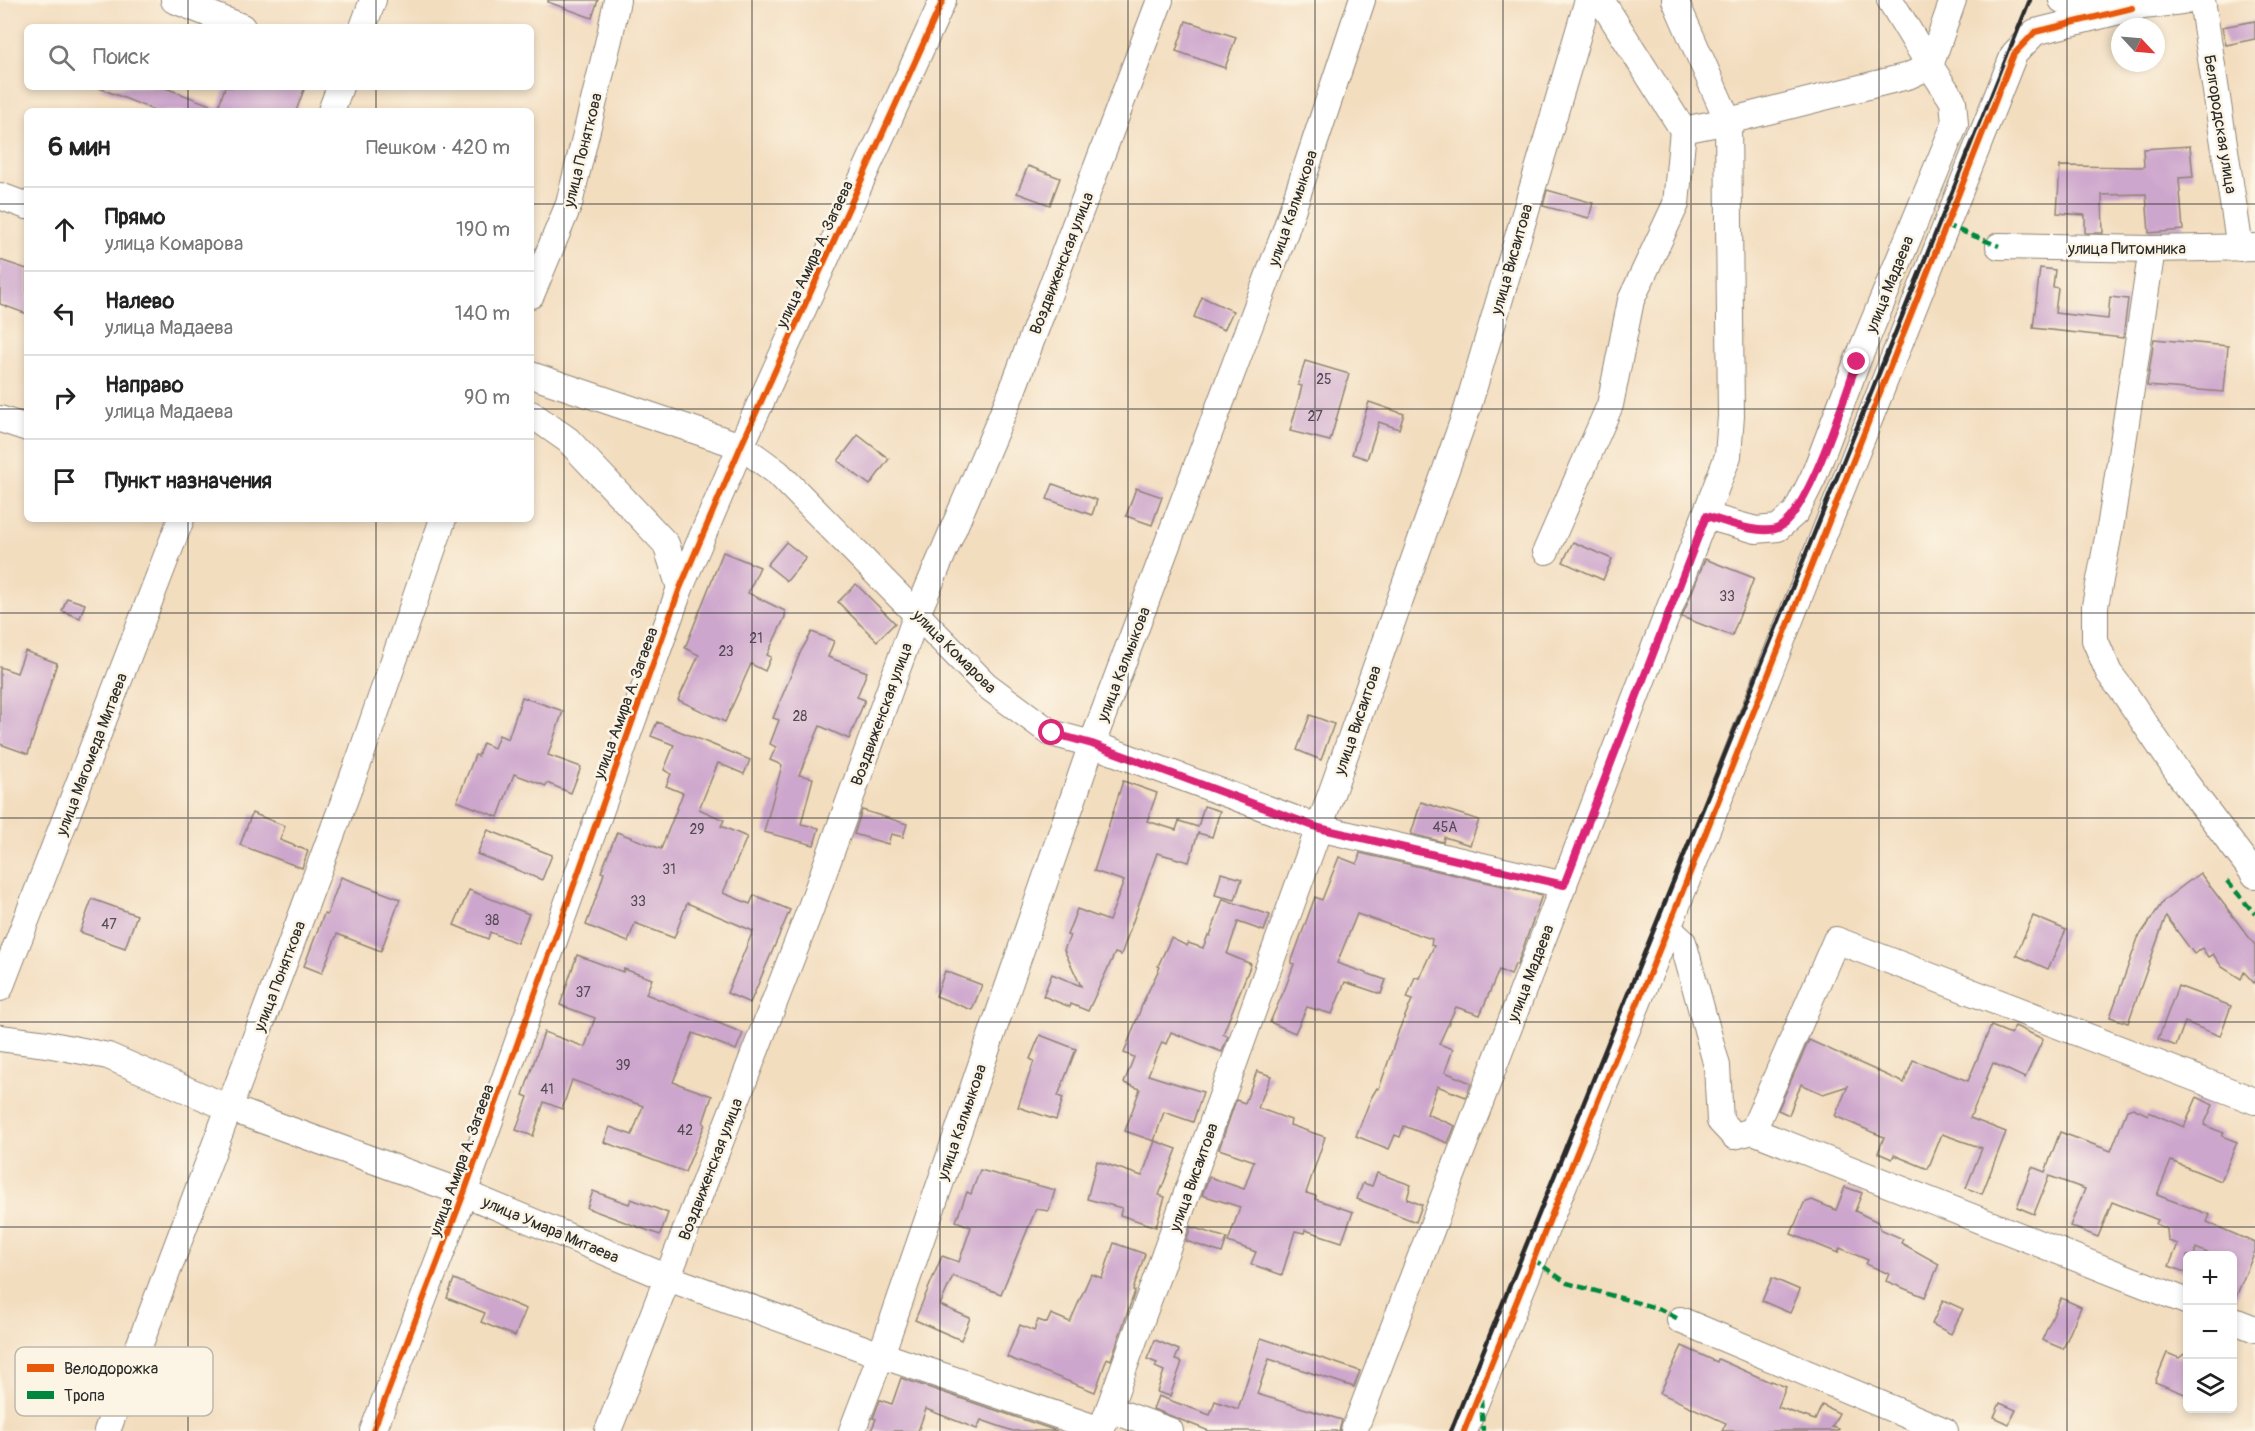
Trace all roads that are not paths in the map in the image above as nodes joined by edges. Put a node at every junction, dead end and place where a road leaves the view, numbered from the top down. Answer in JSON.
{"nodes":[{"id":1,"x":174,"y":0,"type":"edge"},
{"id":2,"x":373,"y":0,"type":"edge"},
{"id":3,"x":617,"y":0,"type":"edge"},
{"id":4,"x":943,"y":0,"type":"edge"},
{"id":5,"x":1160,"y":0,"type":"edge"},
{"id":6,"x":1362,"y":0,"type":"edge"},
{"id":7,"x":1588,"y":0,"type":"edge"},
{"id":8,"x":1601,"y":0,"type":"edge"},
{"id":9,"x":1675,"y":0,"type":"edge"},
{"id":10,"x":1890,"y":0,"type":"edge"},
{"id":11,"x":1953,"y":0,"type":"edge"},
{"id":12,"x":2189,"y":0,"type":"edge"},
{"id":13,"x":2202,"y":0,"type":"edge"},
{"id":14,"x":2068,"y":2,"type":"edge"},
{"id":15,"x":2132,"y":8,"type":"junction"},
{"id":16,"x":234,"y":24,"type":"edge"},
{"id":17,"x":364,"y":24,"type":"edge"},
{"id":18,"x":1930,"y":66,"type":"junction"},
{"id":19,"x":339,"y":90,"type":"edge"},
{"id":20,"x":333,"y":108,"type":"edge"},
{"id":21,"x":1728,"y":121,"type":"junction"},
{"id":22,"x":1683,"y":130,"type":"junction"},
{"id":23,"x":0,"y":196,"type":"edge"},
{"id":24,"x":24,"y":205,"type":"edge"},
{"id":25,"x":1998,"y":246,"type":"dead end"},
{"id":26,"x":2248,"y":247,"type":"edge"},
{"id":27,"x":2152,"y":249,"type":"junction"},
{"id":28,"x":534,"y":288,"type":"edge"},
{"id":29,"x":534,"y":376,"type":"edge"},
{"id":30,"x":534,"y":416,"type":"edge"},
{"id":31,"x":0,"y":419,"type":"edge"},
{"id":32,"x":24,"y":427,"type":"edge"},
{"id":33,"x":741,"y":446,"type":"junction"},
{"id":34,"x":1706,"y":516,"type":"junction"},
{"id":35,"x":180,"y":522,"type":"edge"},
{"id":36,"x":442,"y":522,"type":"edge"},
{"id":37,"x":1546,"y":551,"type":"dead end"},
{"id":38,"x":680,"y":588,"type":"junction"},
{"id":39,"x":917,"y":614,"type":"junction"},
{"id":40,"x":1092,"y":744,"type":"junction"},
{"id":41,"x":1319,"y":828,"type":"junction"},
{"id":42,"x":2255,"y":875,"type":"edge"},
{"id":43,"x":1564,"y":885,"type":"junction"},
{"id":44,"x":1668,"y":928,"type":"junction"},
{"id":45,"x":0,"y":988,"type":"edge"},
{"id":46,"x":0,"y":1038,"type":"edge"},
{"id":47,"x":2255,"y":1101,"type":"edge"},
{"id":48,"x":229,"y":1108,"type":"junction"},
{"id":49,"x":1753,"y":1131,"type":"junction"},
{"id":50,"x":464,"y":1193,"type":"junction"},
{"id":51,"x":668,"y":1278,"type":"junction"},
{"id":52,"x":2183,"y":1300,"type":"edge"},
{"id":53,"x":1680,"y":1320,"type":"dead end"},
{"id":54,"x":2237,"y":1322,"type":"edge"},
{"id":55,"x":2255,"y":1329,"type":"edge"},
{"id":56,"x":139,"y":1347,"type":"edge"},
{"id":57,"x":881,"y":1355,"type":"junction"},
{"id":58,"x":113,"y":1416,"type":"edge"},
{"id":59,"x":1104,"y":1423,"type":"edge"},
{"id":60,"x":107,"y":1431,"type":"edge"},
{"id":61,"x":373,"y":1431,"type":"edge"},
{"id":62,"x":608,"y":1431,"type":"edge"},
{"id":63,"x":852,"y":1431,"type":"edge"},
{"id":64,"x":1170,"y":1431,"type":"edge"},
{"id":65,"x":1354,"y":1431,"type":"edge"},
{"id":66,"x":1464,"y":1431,"type":"edge"},
{"id":67,"x":1945,"y":1431,"type":"edge"}],
"edges":[{"from":1,"to":16,"type":"street"},
{"from":2,"to":17,"type":"street"},
{"from":3,"to":28,"type":"street","name":"улица Поняткова"},
{"from":4,"to":33,"type":"street","name":"улица Амира А. Загаева"},
{"from":5,"to":39,"type":"street","name":"Воздвиженская улица"},
{"from":6,"to":40,"type":"street","name":"улица Калмыкова"},
{"from":7,"to":41,"type":"street","name":"улица Висаитова"},
{"from":8,"to":22,"type":"street"},
{"from":9,"to":21,"type":"street","name":"улица Мадаева"},
{"from":10,"to":18,"type":"street","name":"улица Мадаева"},
{"from":11,"to":18,"type":"street"},
{"from":12,"to":15,"type":"street"},
{"from":13,"to":26,"type":"street","name":"Белгородская улица"},
{"from":14,"to":15,"type":"street"},
{"from":15,"to":44,"type":"street"},
{"from":18,"to":21,"type":"street"},
{"from":18,"to":34,"type":"street","name":"улица Мадаева"},
{"from":19,"to":20,"type":"street"},
{"from":21,"to":22,"type":"street"},
{"from":21,"to":34,"type":"street","name":"улица Мадаева"},
{"from":22,"to":37,"type":"street"},
{"from":23,"to":24,"type":"street"},
{"from":25,"to":27,"type":"street","name":"улица Питомника"},
{"from":26,"to":27,"type":"street","name":"улица Питомника"},
{"from":27,"to":42,"type":"street"},
{"from":29,"to":33,"type":"street","name":"улица Комарова"},
{"from":30,"to":38,"type":"street"},
{"from":31,"to":32,"type":"street"},
{"from":33,"to":38,"type":"street","name":"улица Амира А. Загаева"},
{"from":33,"to":39,"type":"street","name":"улица Комарова"},
{"from":34,"to":43,"type":"street","name":"улица Мадаева"},
{"from":35,"to":45,"type":"street","name":"улица Магомеда Митаева"},
{"from":36,"to":48,"type":"street","name":"улица Поняткова"},
{"from":38,"to":50,"type":"street","name":"улица Амира А. Загаева"},
{"from":39,"to":40,"type":"street","name":"улица Комарова"},
{"from":39,"to":51,"type":"street","name":"Воздвиженская улица"},
{"from":40,"to":41,"type":"street","name":"улица Комарова"},
{"from":40,"to":57,"type":"street","name":"улица Калмыкова"},
{"from":41,"to":43,"type":"street","name":"улица Комарова"},
{"from":41,"to":59,"type":"street","name":"улица Висаитова"},
{"from":43,"to":65,"type":"street","name":"улица Мадаева"},
{"from":44,"to":49,"type":"street"},
{"from":44,"to":66,"type":"street"},
{"from":46,"to":48,"type":"street","name":"улица Умара Митаева"},
{"from":47,"to":49,"type":"street"},
{"from":48,"to":50,"type":"street","name":"улица Умара Митаева"},
{"from":48,"to":56,"type":"street","name":"улица Поняткова"},
{"from":49,"to":52,"type":"street"},
{"from":50,"to":51,"type":"street","name":"улица Умара Митаева"},
{"from":50,"to":61,"type":"street","name":"улица Амира А. Загаева"},
{"from":51,"to":57,"type":"street","name":"улица Умара Митаева"},
{"from":51,"to":62,"type":"street","name":"Воздвиженская улица"},
{"from":53,"to":67,"type":"street"},
{"from":54,"to":55,"type":"street"},
{"from":57,"to":59,"type":"street","name":"улица Умара Митаева"},
{"from":57,"to":63,"type":"street","name":"улица Калмыкова"},
{"from":58,"to":60,"type":"street","name":"улица Поняткова"},
{"from":59,"to":64,"type":"street","name":"улица Умара Митаева"}]}
